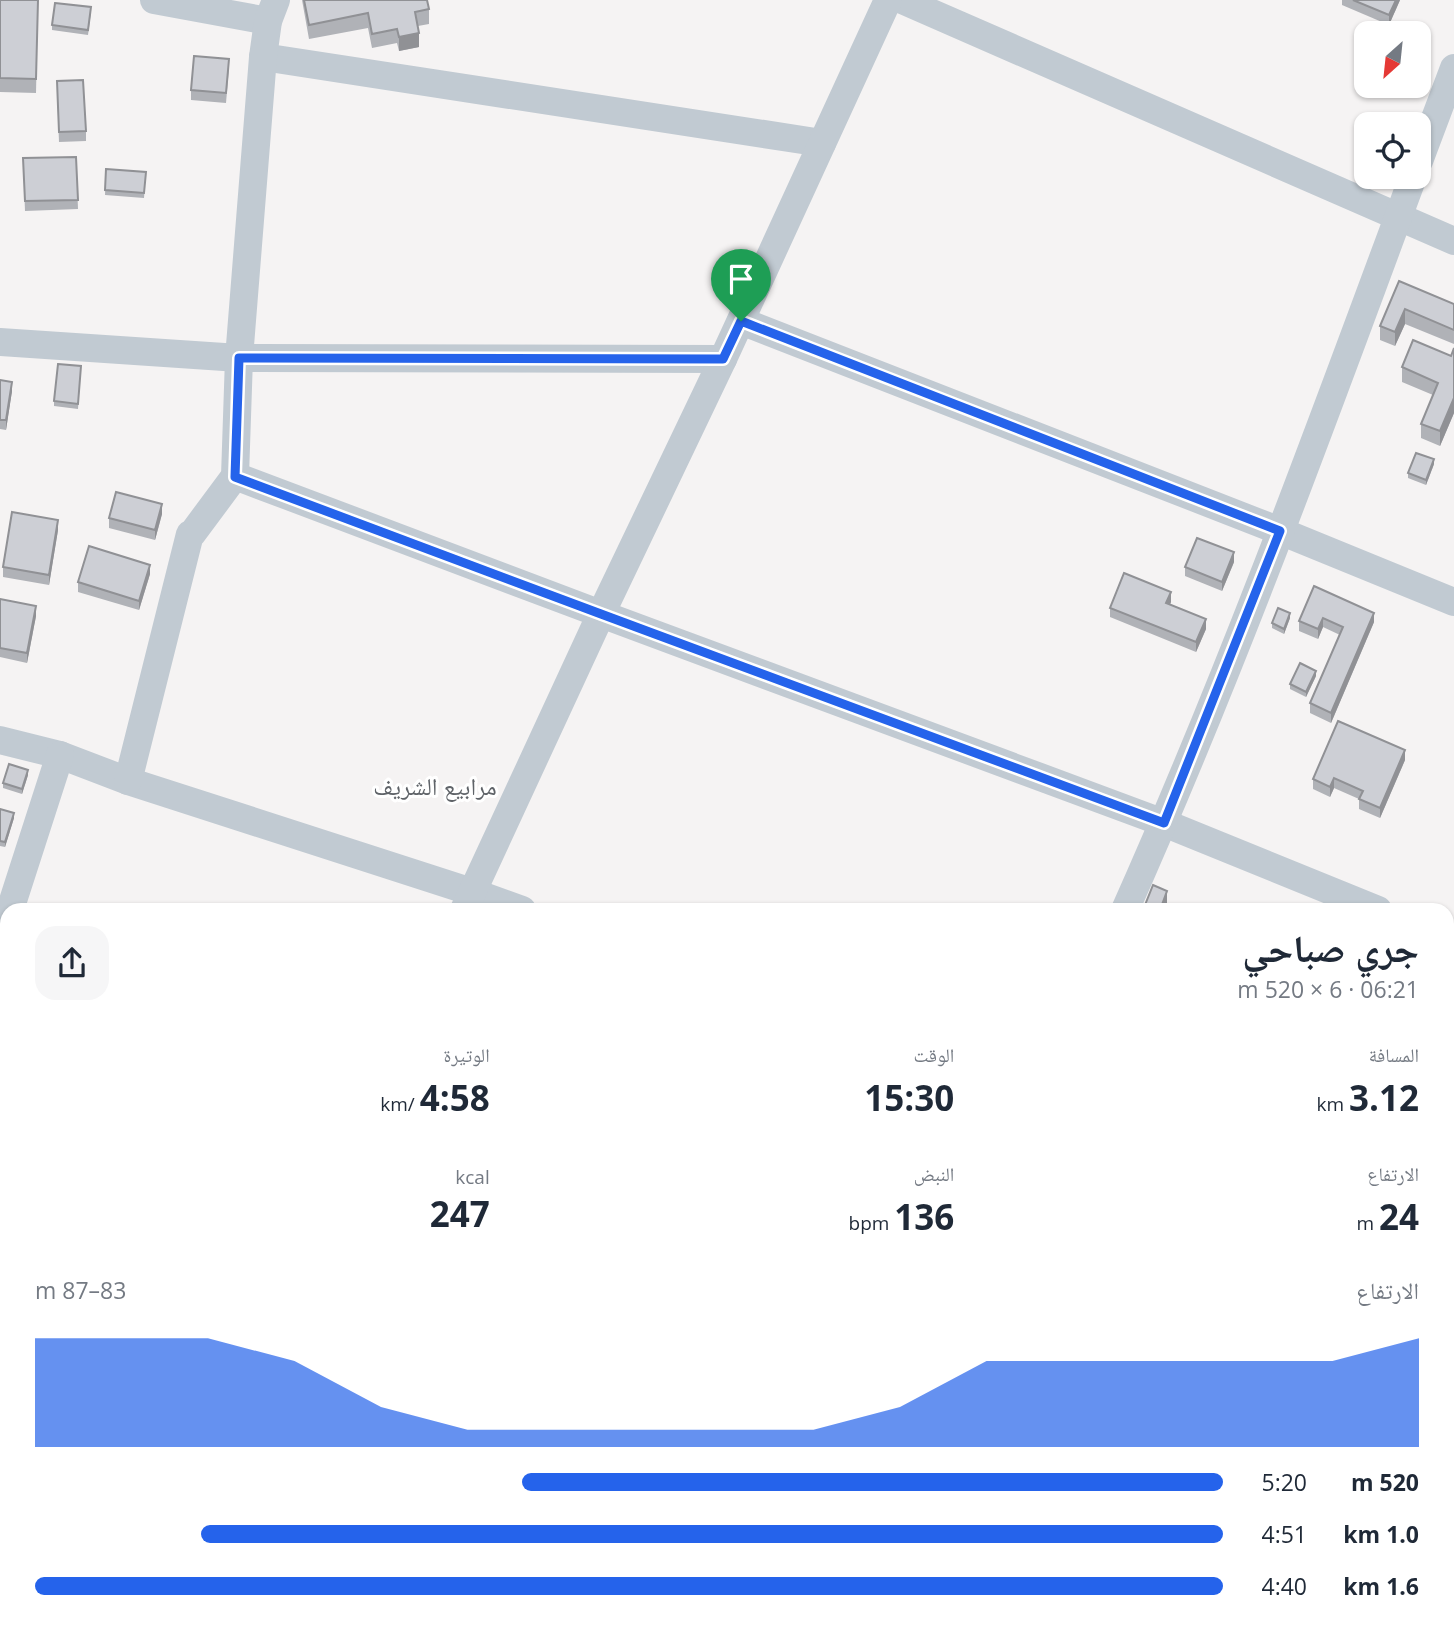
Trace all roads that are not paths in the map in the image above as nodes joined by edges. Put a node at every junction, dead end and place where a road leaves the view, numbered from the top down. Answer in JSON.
{"nodes":[{"id":1,"x":154,"y":0,"type":"edge"},
{"id":2,"x":888,"y":0,"type":"edge"},
{"id":3,"x":902,"y":0,"type":"edge"},
{"id":4,"x":272,"y":11,"type":"edge"},
{"id":5,"x":263,"y":57,"type":"junction"},
{"id":6,"x":1454,"y":68,"type":"edge"},
{"id":7,"x":1431,"y":129,"type":"edge"},
{"id":8,"x":822,"y":143,"type":"junction"},
{"id":9,"x":1408,"y":189,"type":"edge"},
{"id":10,"x":1398,"y":217,"type":"junction"},
{"id":11,"x":1454,"y":241,"type":"edge"},
{"id":12,"x":741,"y":321,"type":"junction"},
{"id":13,"x":0,"y":342,"type":"edge"},
{"id":14,"x":239,"y":358,"type":"junction"},
{"id":15,"x":723,"y":359,"type":"junction"},
{"id":16,"x":235,"y":477,"type":"junction"},
{"id":17,"x":1280,"y":531,"type":"junction"},
{"id":18,"x":1454,"y":602,"type":"edge"},
{"id":19,"x":601,"y":614,"type":"junction"},
{"id":20,"x":0,"y":740,"type":"edge"},
{"id":21,"x":61,"y":755,"type":"junction"},
{"id":22,"x":128,"y":781,"type":"junction"},
{"id":23,"x":1164,"y":823,"type":"junction"},
{"id":24,"x":468,"y":901,"type":"edge"},
{"id":25,"x":12,"y":903,"type":"edge"},
{"id":26,"x":1128,"y":903,"type":"edge"},
{"id":27,"x":1361,"y":903,"type":"edge"}],
"edges":[{"from":1,"to":4,"type":"street"},
{"from":2,"to":8,"type":"street"},
{"from":3,"to":10,"type":"street"},
{"from":4,"to":5,"type":"street"},
{"from":5,"to":8,"type":"street"},
{"from":5,"to":14,"type":"street"},
{"from":6,"to":7,"type":"street"},
{"from":8,"to":12,"type":"street"},
{"from":9,"to":10,"type":"street"},
{"from":10,"to":11,"type":"street"},
{"from":10,"to":17,"type":"street"},
{"from":12,"to":15,"type":"street"},
{"from":12,"to":17,"type":"street"},
{"from":13,"to":14,"type":"street"},
{"from":14,"to":15,"type":"street"},
{"from":14,"to":16,"type":"street"},
{"from":15,"to":19,"type":"street"},
{"from":16,"to":19,"type":"street"},
{"from":16,"to":22,"type":"street"},
{"from":17,"to":18,"type":"street"},
{"from":17,"to":23,"type":"street"},
{"from":19,"to":23,"type":"street"},
{"from":19,"to":24,"type":"street"},
{"from":20,"to":21,"type":"street"},
{"from":21,"to":22,"type":"street"},
{"from":21,"to":25,"type":"street"},
{"from":22,"to":24,"type":"street"},
{"from":23,"to":26,"type":"street"},
{"from":23,"to":27,"type":"street"}]}
